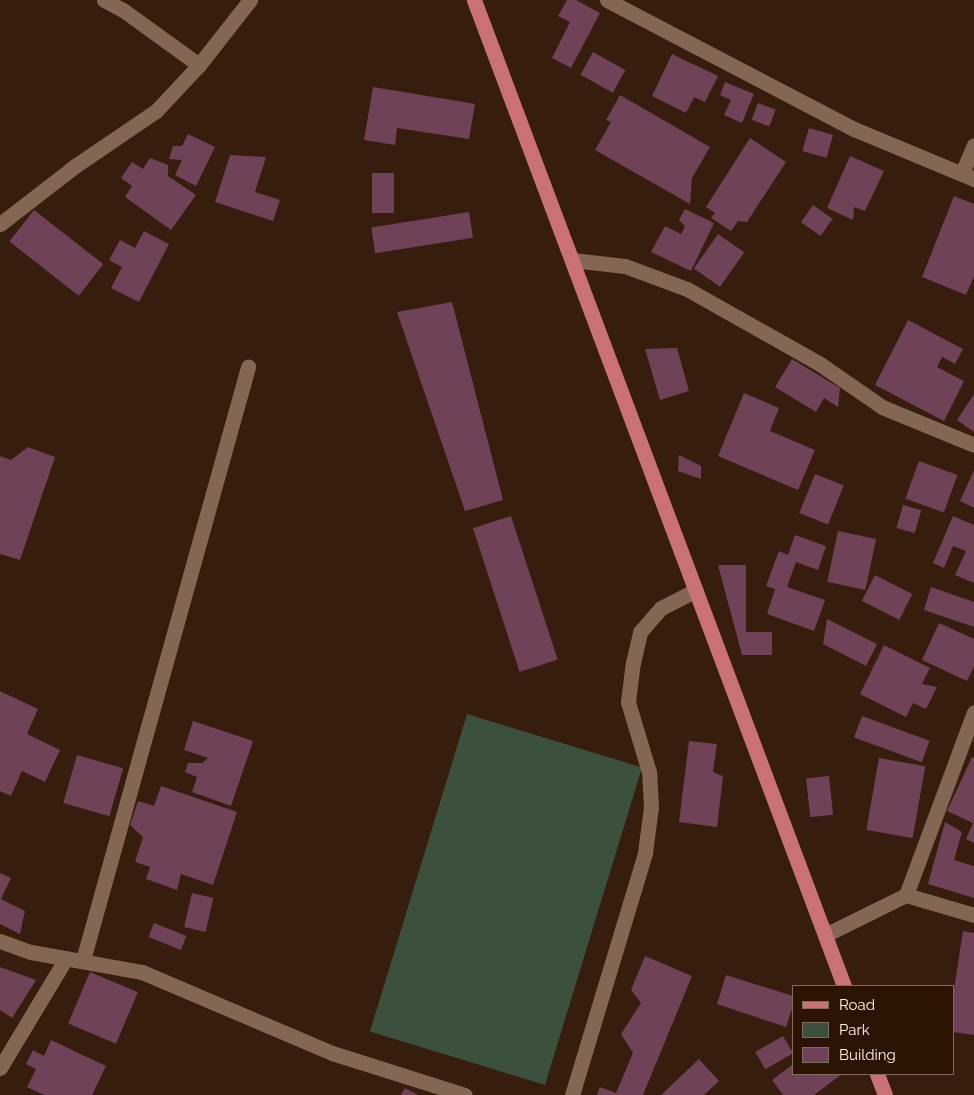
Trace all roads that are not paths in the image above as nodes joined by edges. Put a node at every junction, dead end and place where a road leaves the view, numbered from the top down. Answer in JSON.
{"nodes":[{"id":1,"x":104,"y":0,"type":"edge"},
{"id":2,"x":250,"y":0,"type":"edge"},
{"id":3,"x":474,"y":0,"type":"edge"},
{"id":4,"x":607,"y":0,"type":"edge"},
{"id":5,"x":199,"y":65,"type":"junction"},
{"id":6,"x":974,"y":145,"type":"edge"},
{"id":7,"x":968,"y":176,"type":"edge"},
{"id":8,"x":0,"y":224,"type":"edge"},
{"id":9,"x":574,"y":260,"type":"junction"},
{"id":10,"x":248,"y":367,"type":"dead end"},
{"id":11,"x":974,"y":445,"type":"edge"},
{"id":12,"x":696,"y":590,"type":"junction"},
{"id":13,"x":974,"y":712,"type":"edge"},
{"id":14,"x":906,"y":895,"type":"junction"},
{"id":15,"x":974,"y":915,"type":"edge"},
{"id":16,"x":825,"y":935,"type":"junction"},
{"id":17,"x":0,"y":941,"type":"edge"},
{"id":18,"x":66,"y":958,"type":"junction"},
{"id":19,"x":83,"y":960,"type":"junction"},
{"id":20,"x":844,"y":985,"type":"edge"},
{"id":21,"x":0,"y":1068,"type":"edge"},
{"id":22,"x":877,"y":1075,"type":"edge"},
{"id":23,"x":465,"y":1095,"type":"edge"},
{"id":24,"x":572,"y":1095,"type":"edge"},
{"id":25,"x":885,"y":1095,"type":"edge"}],
"edges":[{"from":1,"to":5,"type":"street"},
{"from":2,"to":5,"type":"street"},
{"from":3,"to":9,"type":"main road"},
{"from":4,"to":7,"type":"street"},
{"from":5,"to":8,"type":"street"},
{"from":6,"to":7,"type":"street"},
{"from":9,"to":11,"type":"street"},
{"from":9,"to":12,"type":"main road"},
{"from":10,"to":19,"type":"street"},
{"from":12,"to":16,"type":"main road"},
{"from":12,"to":24,"type":"street"},
{"from":13,"to":14,"type":"street"},
{"from":14,"to":15,"type":"street"},
{"from":14,"to":16,"type":"street"},
{"from":16,"to":20,"type":"main road"},
{"from":17,"to":18,"type":"street"},
{"from":18,"to":19,"type":"street"},
{"from":18,"to":21,"type":"street"},
{"from":19,"to":23,"type":"street"},
{"from":22,"to":25,"type":"main road"}]}
